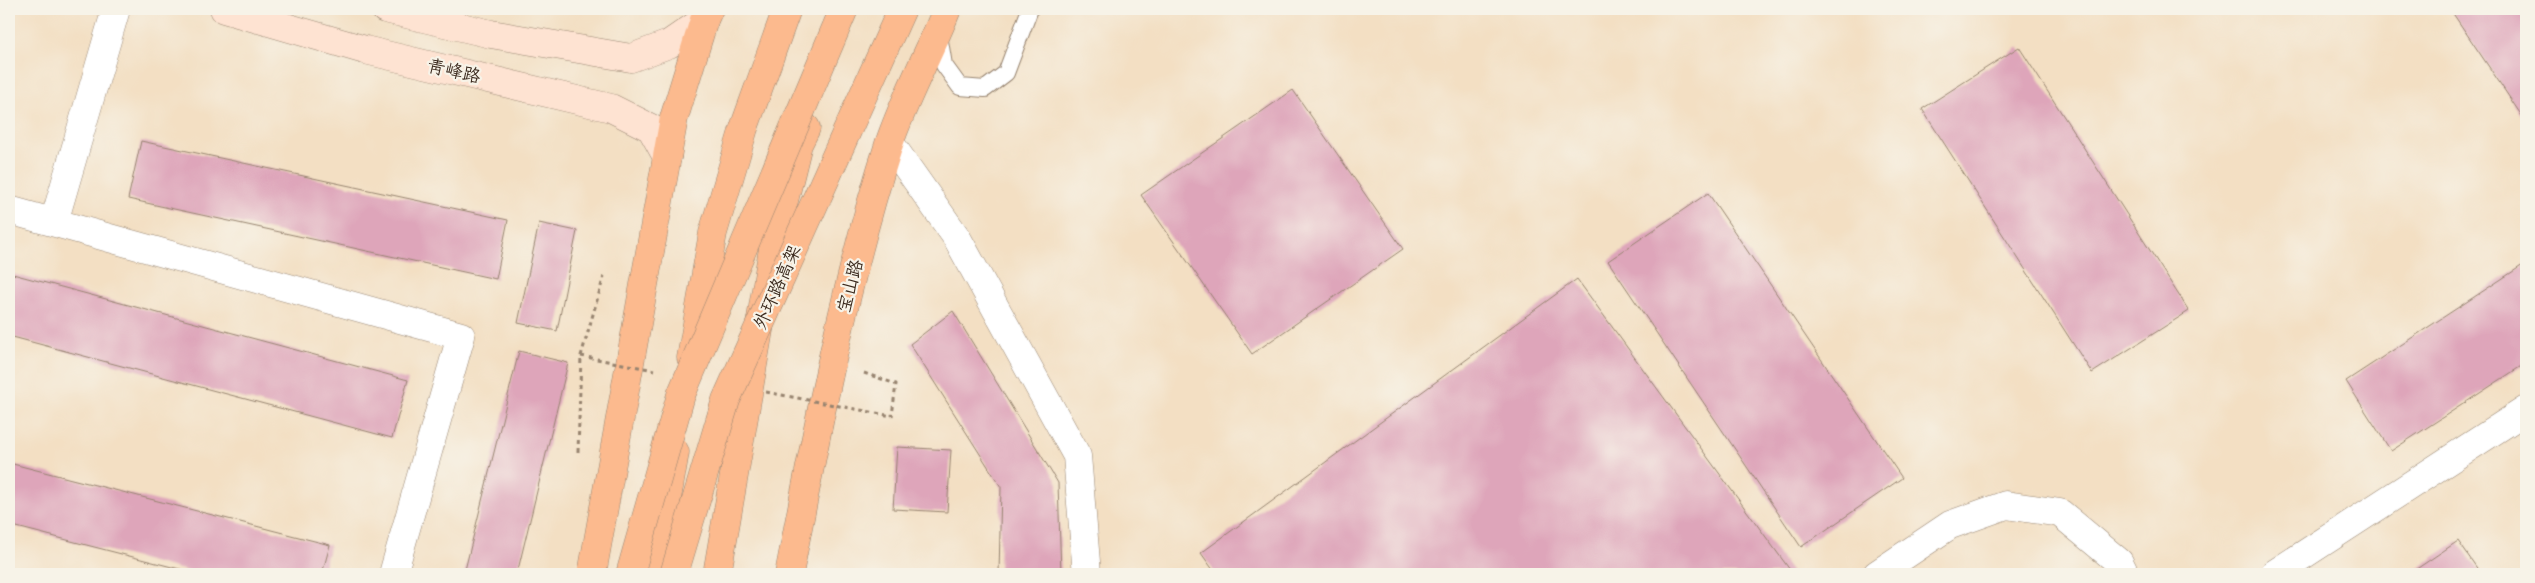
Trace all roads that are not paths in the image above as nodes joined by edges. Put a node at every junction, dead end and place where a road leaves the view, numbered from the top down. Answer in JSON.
{"nodes":[{"id":1,"x":116,"y":9,"type":"edge"},
{"id":2,"x":224,"y":9,"type":"edge"},
{"id":3,"x":385,"y":9,"type":"edge"},
{"id":4,"x":787,"y":9,"type":"edge"},
{"id":5,"x":844,"y":9,"type":"edge"},
{"id":6,"x":858,"y":9,"type":"edge"},
{"id":7,"x":902,"y":9,"type":"edge"},
{"id":8,"x":1030,"y":9,"type":"edge"},
{"id":9,"x":706,"y":14,"type":"edge"},
{"id":10,"x":943,"y":19,"type":"edge"},
{"id":11,"x":890,"y":143,"type":"junction"},
{"id":12,"x":667,"y":157,"type":"junction"},
{"id":13,"x":9,"y":210,"type":"edge"},
{"id":14,"x":54,"y":222,"type":"junction"},
{"id":15,"x":2526,"y":410,"type":"edge"},
{"id":16,"x":393,"y":574,"type":"edge"},
{"id":17,"x":592,"y":574,"type":"edge"},
{"id":18,"x":630,"y":574,"type":"edge"},
{"id":19,"x":654,"y":574,"type":"edge"},
{"id":20,"x":674,"y":574,"type":"edge"},
{"id":21,"x":717,"y":574,"type":"edge"},
{"id":22,"x":789,"y":574,"type":"edge"},
{"id":23,"x":1087,"y":574,"type":"edge"},
{"id":24,"x":1877,"y":574,"type":"edge"},
{"id":25,"x":2125,"y":574,"type":"edge"},
{"id":26,"x":2274,"y":574,"type":"edge"}],
"edges":[{"from":1,"to":14,"type":"street"},
{"from":2,"to":12,"type":"main road","name":"青峰路"},
{"from":3,"to":9,"type":"main road"},
{"from":4,"to":19,"type":"main road"},
{"from":5,"to":18,"type":"main road","bridge":true},
{"from":6,"to":21,"type":"main road"},
{"from":7,"to":20,"type":"main road","name":"外环路高架","bridge":true},
{"from":8,"to":10,"type":"lane"},
{"from":9,"to":12,"type":"main road"},
{"from":10,"to":11,"type":"main road","name":"宝山路"},
{"from":11,"to":22,"type":"main road","name":"宝山路"},
{"from":11,"to":23,"type":"street"},
{"from":12,"to":17,"type":"main road"},
{"from":13,"to":14,"type":"street"},
{"from":14,"to":16,"type":"street"},
{"from":15,"to":26,"type":"street"},
{"from":24,"to":25,"type":"street"}]}
